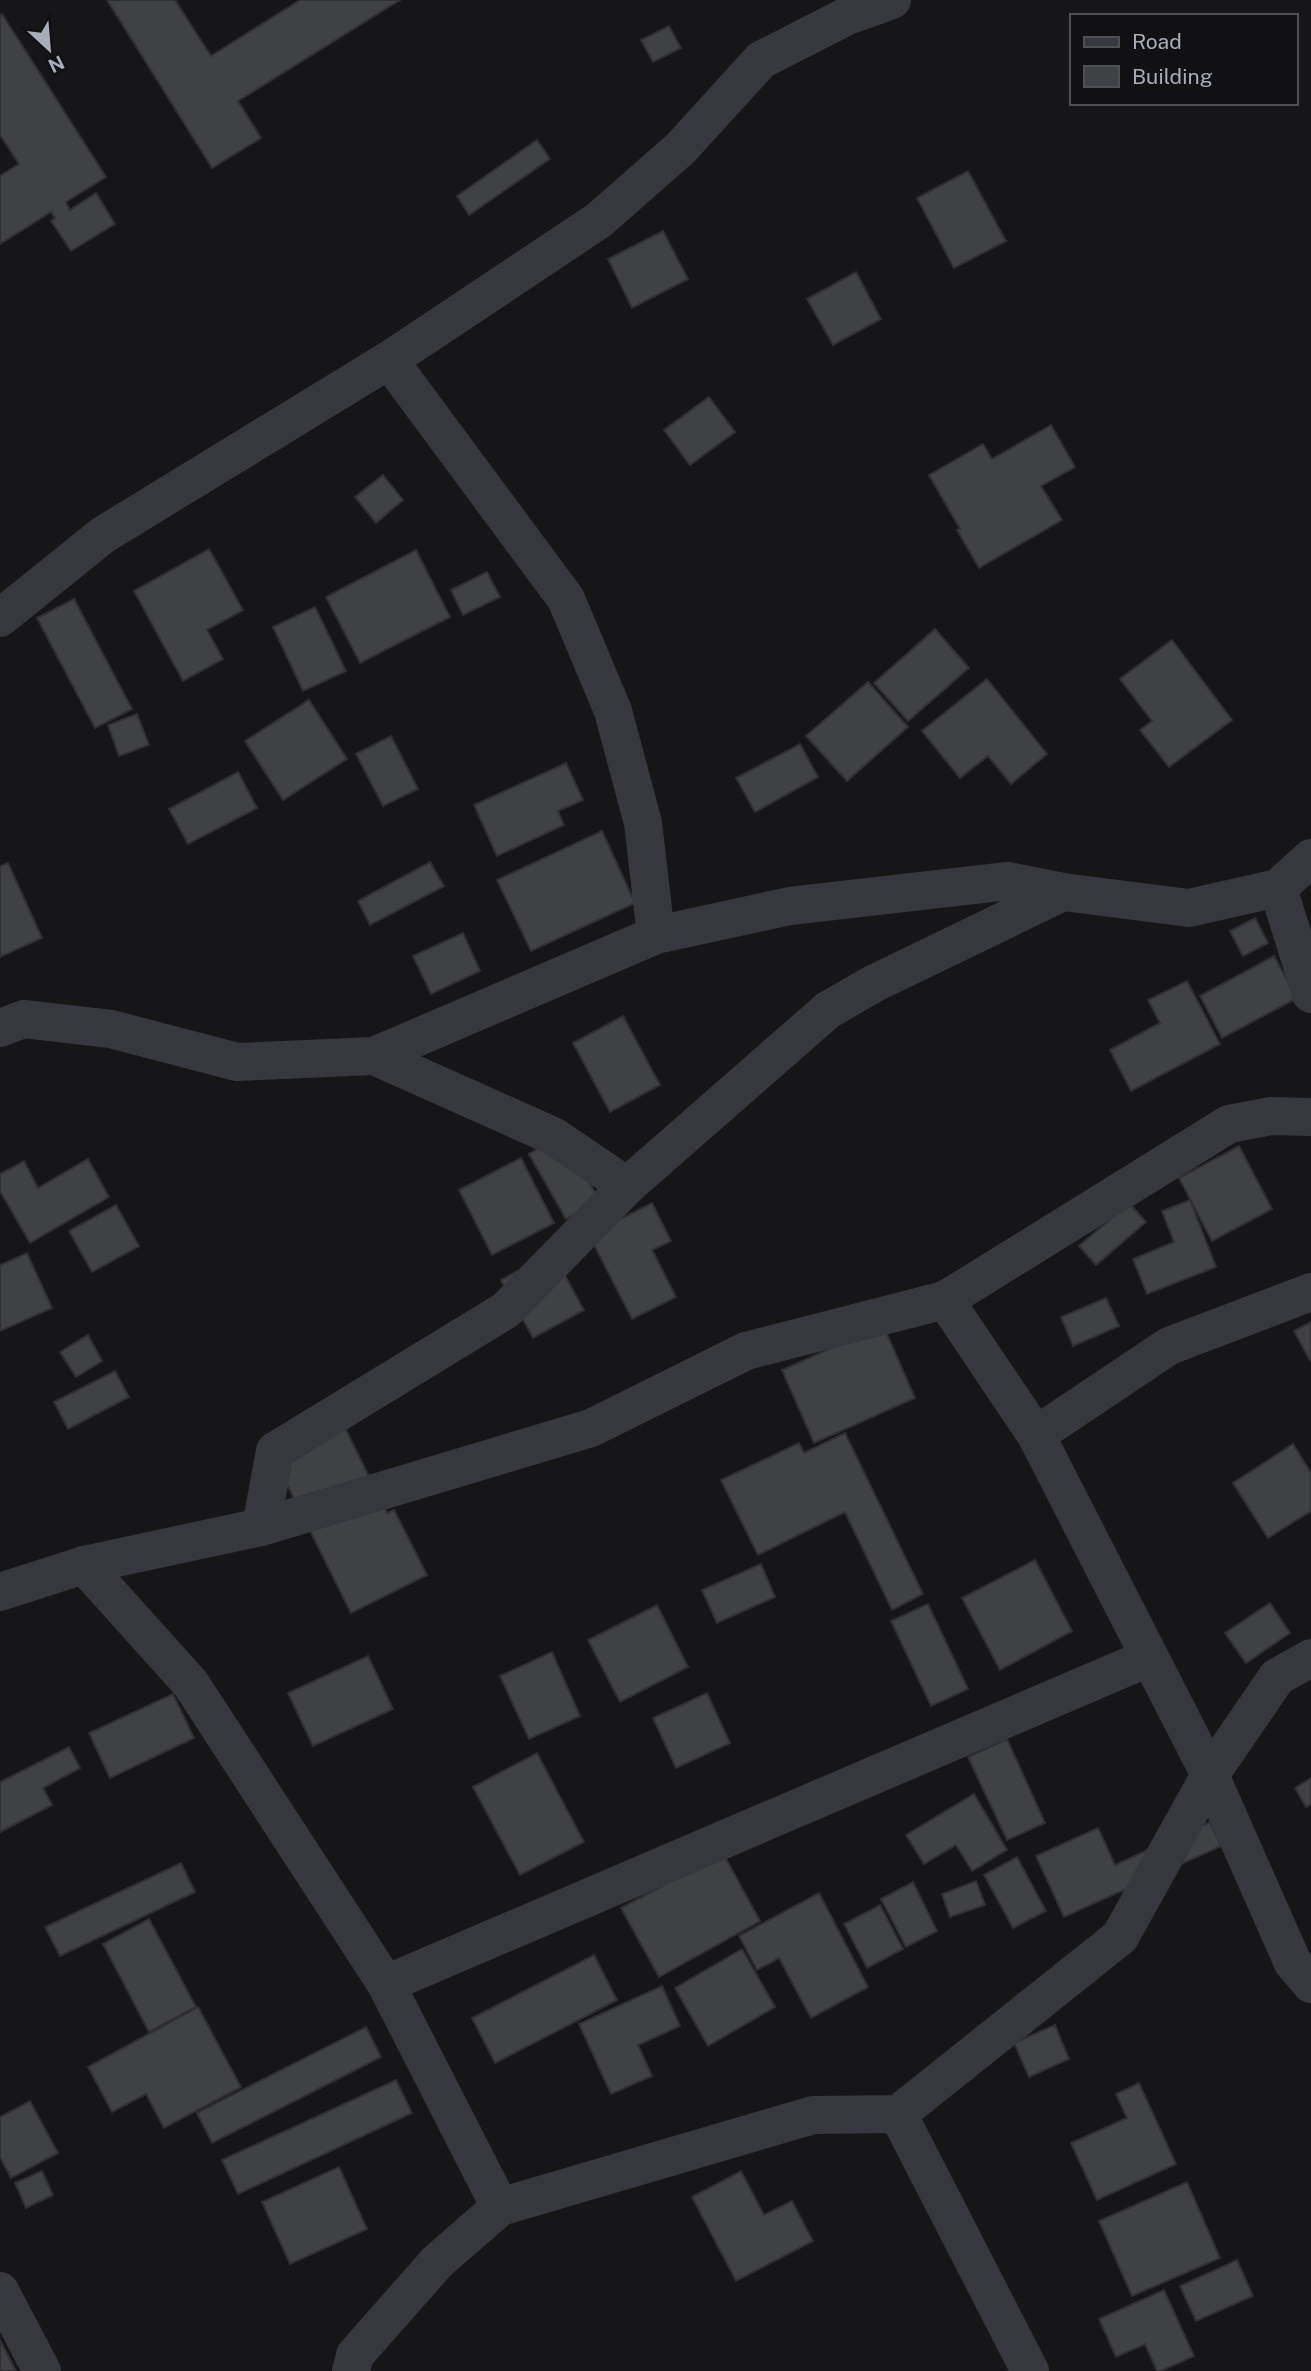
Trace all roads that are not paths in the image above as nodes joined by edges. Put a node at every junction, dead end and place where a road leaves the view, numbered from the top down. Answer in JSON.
{"nodes":[{"id":1,"x":892,"y":0,"type":"edge"},
{"id":2,"x":389,"y":360,"type":"junction"},
{"id":3,"x":0,"y":618,"type":"edge"},
{"id":4,"x":1311,"y":858,"type":"edge"},
{"id":5,"x":1278,"y":888,"type":"junction"},
{"id":6,"x":1063,"y":892,"type":"junction"},
{"id":7,"x":656,"y":935,"type":"junction"},
{"id":8,"x":1311,"y":994,"type":"edge"},
{"id":9,"x":0,"y":1028,"type":"edge"},
{"id":10,"x":374,"y":1056,"type":"junction"},
{"id":11,"x":1311,"y":1117,"type":"edge"},
{"id":12,"x":627,"y":1186,"type":"junction"},
{"id":13,"x":1311,"y":1292,"type":"edge"},
{"id":14,"x":945,"y":1300,"type":"junction"},
{"id":15,"x":1036,"y":1435,"type":"junction"},
{"id":16,"x":261,"y":1527,"type":"junction"},
{"id":17,"x":84,"y":1565,"type":"junction"},
{"id":18,"x":0,"y":1592,"type":"edge"},
{"id":19,"x":1148,"y":1658,"type":"junction"},
{"id":20,"x":1311,"y":1658,"type":"edge"},
{"id":21,"x":1210,"y":1775,"type":"junction"},
{"id":22,"x":386,"y":1984,"type":"junction"},
{"id":23,"x":1311,"y":1984,"type":"edge"},
{"id":24,"x":898,"y":2114,"type":"junction"},
{"id":25,"x":500,"y":2207,"type":"junction"},
{"id":26,"x":0,"y":2291,"type":"edge"},
{"id":27,"x":43,"y":2371,"type":"edge"},
{"id":28,"x":351,"y":2371,"type":"edge"},
{"id":29,"x":1030,"y":2371,"type":"edge"}],
"edges":[{"from":1,"to":2,"type":"street"},
{"from":2,"to":3,"type":"street"},
{"from":2,"to":7,"type":"street"},
{"from":4,"to":5,"type":"street"},
{"from":5,"to":6,"type":"street"},
{"from":5,"to":8,"type":"street"},
{"from":6,"to":7,"type":"street"},
{"from":6,"to":12,"type":"street"},
{"from":7,"to":10,"type":"street"},
{"from":9,"to":10,"type":"street"},
{"from":10,"to":12,"type":"street"},
{"from":11,"to":14,"type":"street"},
{"from":12,"to":16,"type":"street"},
{"from":13,"to":15,"type":"street"},
{"from":14,"to":15,"type":"street"},
{"from":14,"to":16,"type":"street"},
{"from":15,"to":19,"type":"street"},
{"from":16,"to":17,"type":"street"},
{"from":17,"to":18,"type":"street"},
{"from":17,"to":22,"type":"street"},
{"from":19,"to":21,"type":"street"},
{"from":19,"to":22,"type":"street"},
{"from":20,"to":21,"type":"street"},
{"from":21,"to":23,"type":"street"},
{"from":21,"to":24,"type":"street"},
{"from":22,"to":25,"type":"street"},
{"from":24,"to":25,"type":"street"},
{"from":24,"to":29,"type":"street"},
{"from":25,"to":28,"type":"street"},
{"from":26,"to":27,"type":"street"}]}
